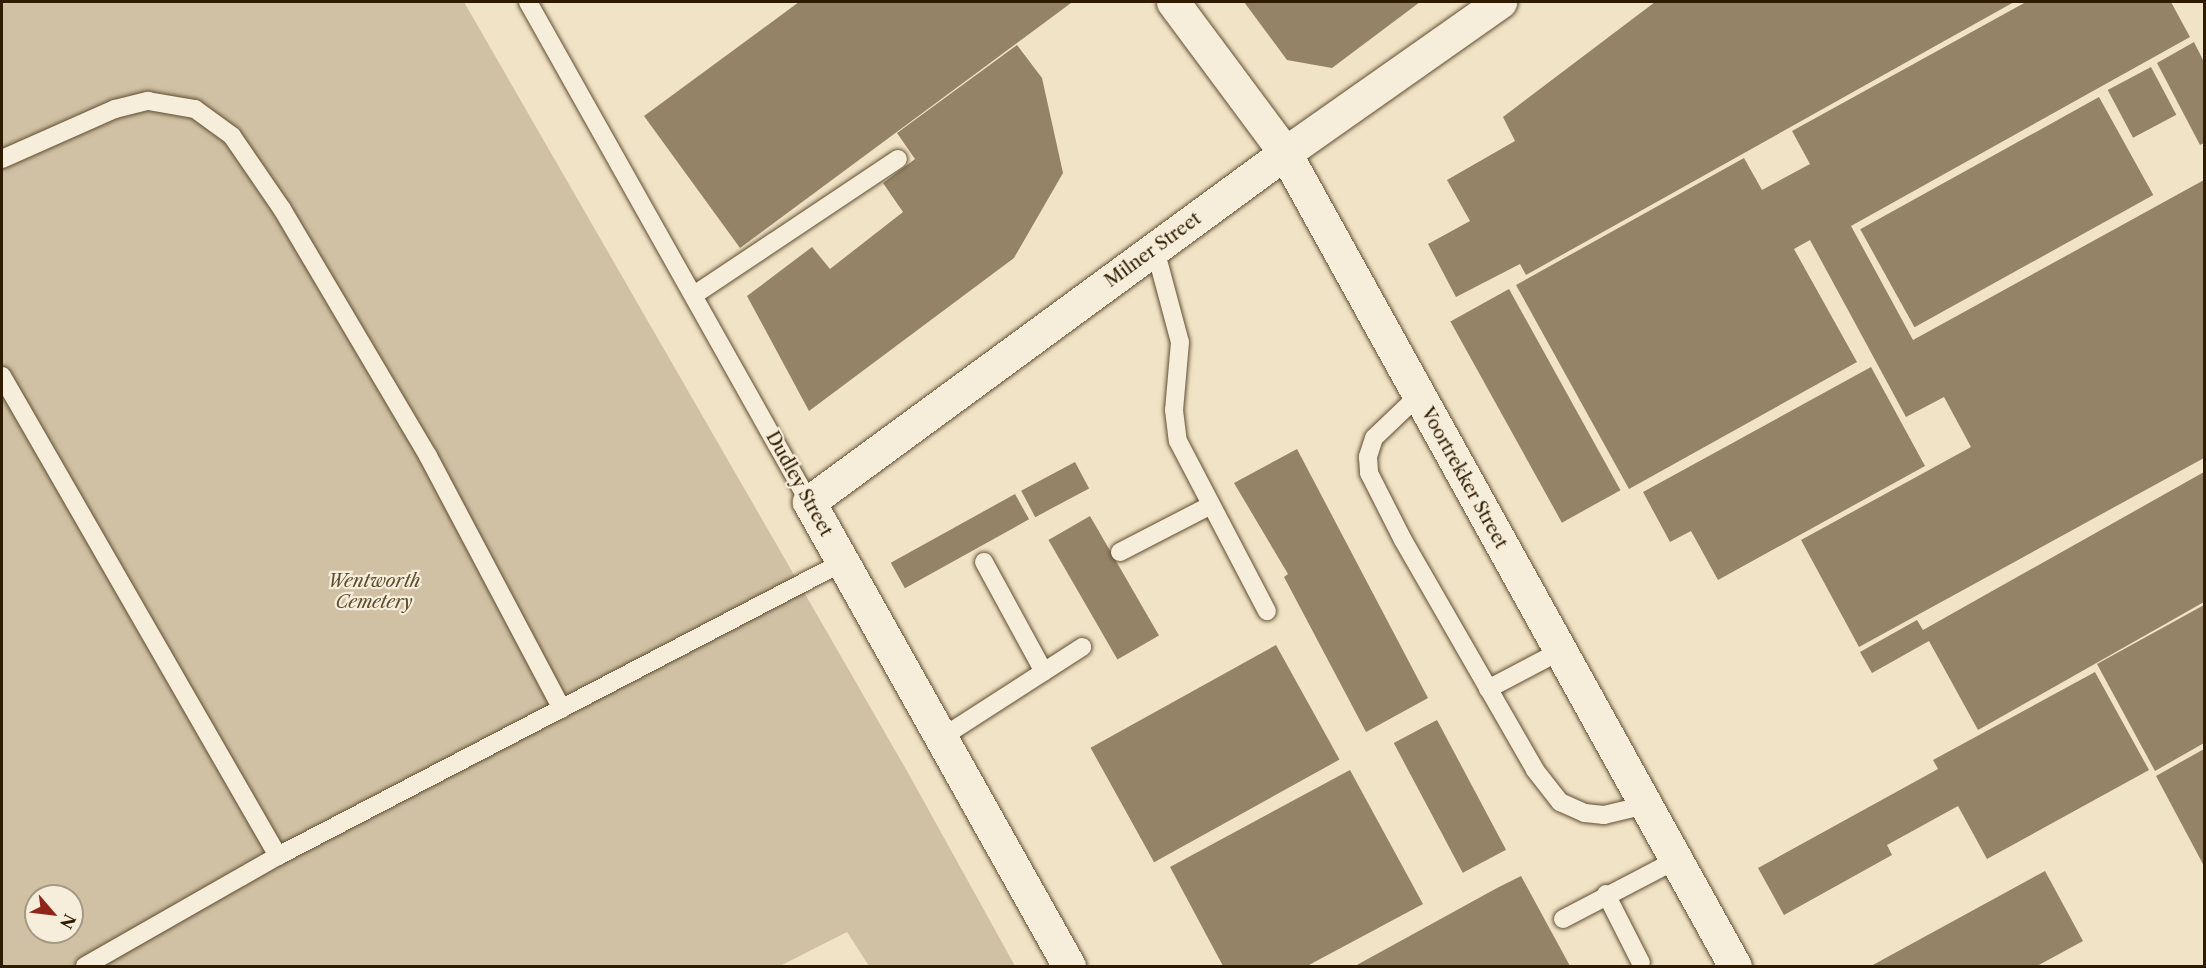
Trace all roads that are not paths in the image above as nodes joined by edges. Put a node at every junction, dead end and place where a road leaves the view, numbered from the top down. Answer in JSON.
{"nodes":[{"id":1,"x":528,"y":2,"type":"edge"},
{"id":2,"x":1173,"y":2,"type":"edge"},
{"id":3,"x":1500,"y":2,"type":"edge"},
{"id":4,"x":1285,"y":153,"type":"junction"},
{"id":5,"x":2,"y":159,"type":"edge"},
{"id":6,"x":898,"y":159,"type":"dead end"},
{"id":7,"x":1155,"y":249,"type":"junction"},
{"id":8,"x":694,"y":295,"type":"junction"},
{"id":9,"x":2,"y":376,"type":"edge"},
{"id":10,"x":1419,"y":395,"type":"junction"},
{"id":11,"x":809,"y":502,"type":"junction"},
{"id":12,"x":1211,"y":505,"type":"junction"},
{"id":13,"x":1120,"y":552,"type":"dead end"},
{"id":14,"x":843,"y":562,"type":"junction"},
{"id":15,"x":984,"y":562,"type":"dead end"},
{"id":16,"x":1267,"y":611,"type":"dead end"},
{"id":17,"x":1082,"y":647,"type":"dead end"},
{"id":18,"x":1560,"y":651,"type":"junction"},
{"id":19,"x":1044,"y":672,"type":"junction"},
{"id":20,"x":1488,"y":689,"type":"junction"},
{"id":21,"x":562,"y":709,"type":"junction"},
{"id":22,"x":941,"y":738,"type":"junction"},
{"id":23,"x":1646,"y":805,"type":"junction"},
{"id":24,"x":278,"y":856,"type":"junction"},
{"id":25,"x":1676,"y":860,"type":"junction"},
{"id":26,"x":1606,"y":894,"type":"junction"},
{"id":27,"x":1563,"y":920,"type":"dead end"},
{"id":28,"x":1641,"y":963,"type":"dead end"},
{"id":29,"x":85,"y":966,"type":"edge"},
{"id":30,"x":1069,"y":966,"type":"edge"},
{"id":31,"x":1735,"y":966,"type":"edge"}],
"edges":[{"from":1,"to":8,"type":"lane","name":"Dudley Street"},
{"from":2,"to":4,"type":"street","name":"Voortrekker Street"},
{"from":3,"to":4,"type":"street","name":"Milner Street"},
{"from":4,"to":7,"type":"street","name":"Milner Street"},
{"from":4,"to":10,"type":"street","name":"Voortrekker Street"},
{"from":5,"to":21,"type":"lane"},
{"from":6,"to":8,"type":"lane"},
{"from":7,"to":11,"type":"street","name":"Milner Street"},
{"from":7,"to":12,"type":"lane"},
{"from":8,"to":11,"type":"lane","name":"Dudley Street"},
{"from":9,"to":24,"type":"lane"},
{"from":10,"to":18,"type":"street","name":"Voortrekker Street"},
{"from":10,"to":20,"type":"lane"},
{"from":11,"to":14,"type":"street","name":"Dudley Street"},
{"from":12,"to":13,"type":"lane"},
{"from":12,"to":16,"type":"lane"},
{"from":14,"to":21,"type":"lane"},
{"from":14,"to":22,"type":"street","name":"Dudley Street"},
{"from":15,"to":19,"type":"lane"},
{"from":17,"to":19,"type":"lane"},
{"from":18,"to":20,"type":"lane"},
{"from":18,"to":23,"type":"street","name":"Voortrekker Street"},
{"from":19,"to":22,"type":"lane"},
{"from":20,"to":23,"type":"lane"},
{"from":21,"to":24,"type":"lane"},
{"from":22,"to":30,"type":"street","name":"Dudley Street"},
{"from":23,"to":25,"type":"street","name":"Voortrekker Street"},
{"from":24,"to":29,"type":"lane"},
{"from":25,"to":26,"type":"lane"},
{"from":25,"to":31,"type":"street","name":"Voortrekker Street"},
{"from":26,"to":27,"type":"lane"},
{"from":26,"to":28,"type":"lane"}]}
